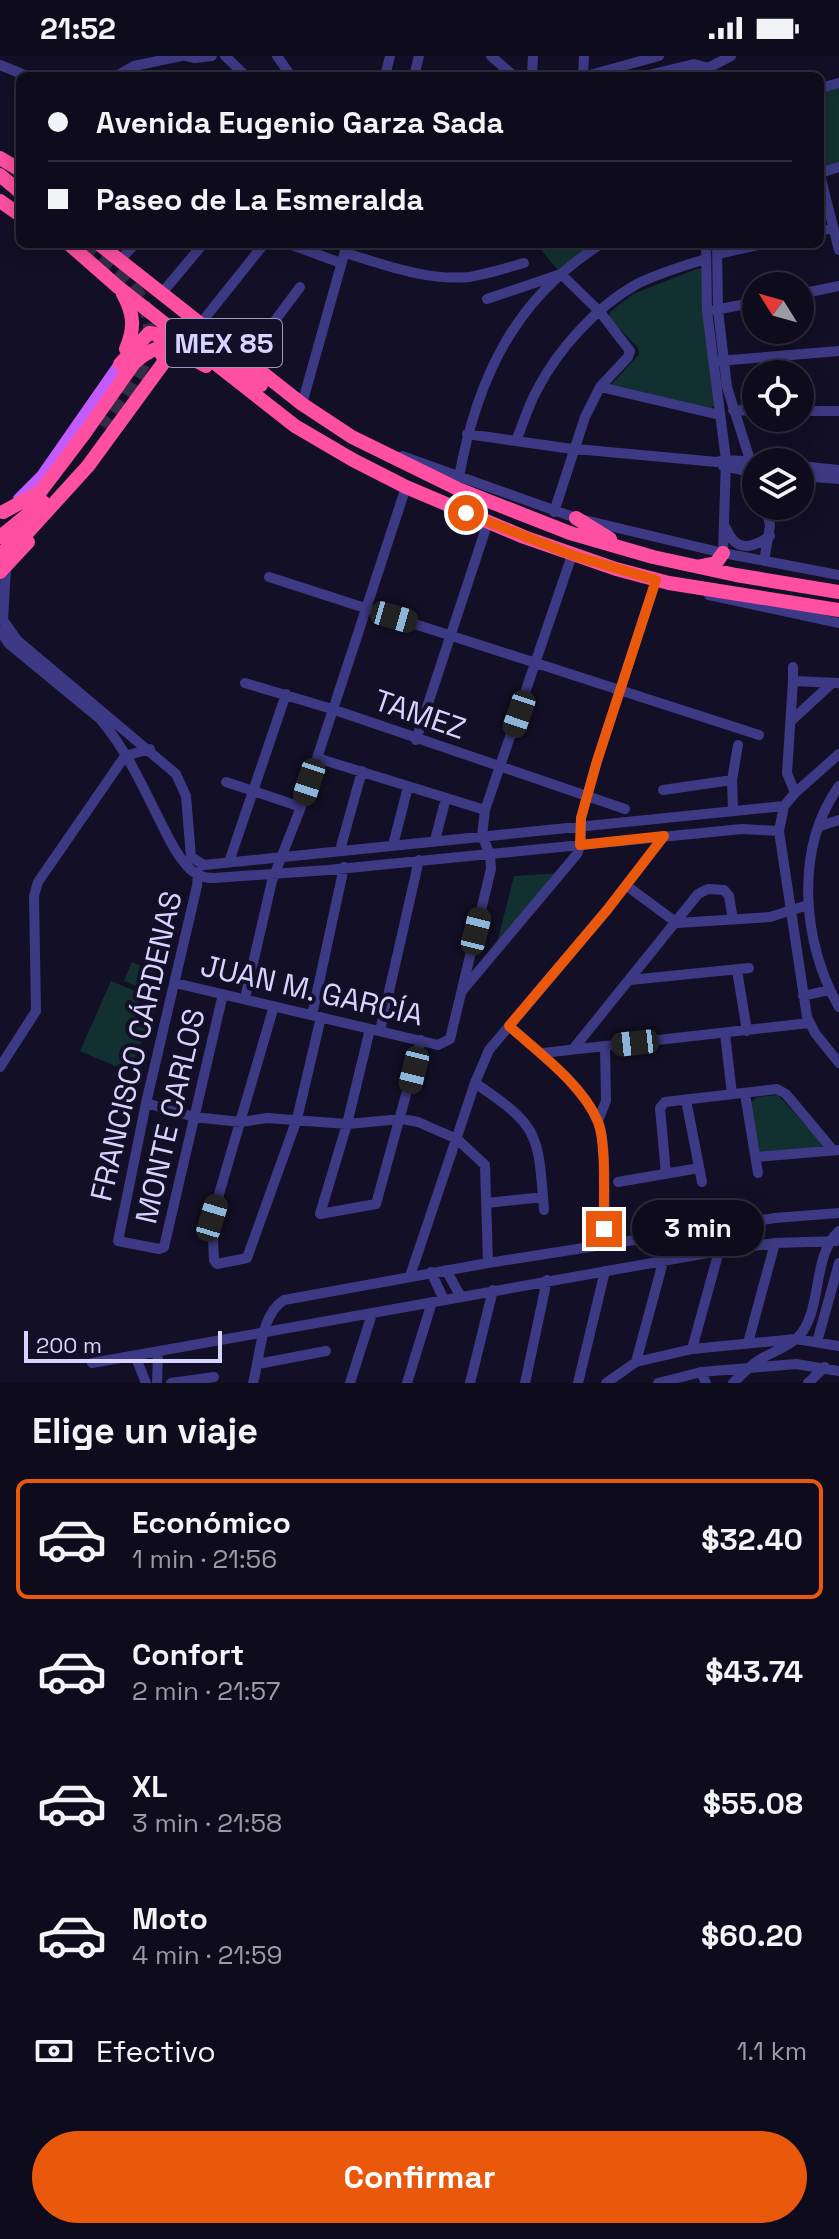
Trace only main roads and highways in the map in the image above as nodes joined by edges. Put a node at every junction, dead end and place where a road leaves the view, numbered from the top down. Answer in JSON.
{"nodes":[{"id":1,"x":0,"y":167,"type":"edge"},
{"id":2,"x":0,"y":175,"type":"edge"},
{"id":3,"x":16,"y":180,"type":"edge"},
{"id":4,"x":0,"y":187,"type":"edge"},
{"id":5,"x":16,"y":189,"type":"edge"},
{"id":6,"x":16,"y":200,"type":"edge"},
{"id":7,"x":74,"y":248,"type":"edge"},
{"id":8,"x":104,"y":248,"type":"edge"},
{"id":9,"x":118,"y":287,"type":"junction"},
{"id":10,"x":120,"y":364,"type":"junction"},
{"id":11,"x":255,"y":388,"type":"junction"},
{"id":12,"x":137,"y":396,"type":"junction"},
{"id":13,"x":105,"y":428,"type":"tunnel mouth"},
{"id":14,"x":352,"y":437,"type":"junction"},
{"id":15,"x":78,"y":464,"type":"junction"},
{"id":16,"x":72,"y":484,"type":"junction"},
{"id":17,"x":59,"y":498,"type":"junction"},
{"id":18,"x":1,"y":517,"type":"edge"},
{"id":19,"x":576,"y":518,"type":"road end"},
{"id":20,"x":0,"y":537,"type":"edge"},
{"id":21,"x":624,"y":547,"type":"junction"},
{"id":22,"x":723,"y":553,"type":"road end"},
{"id":23,"x":2,"y":565,"type":"edge"},
{"id":24,"x":698,"y":566,"type":"junction"},
{"id":25,"x":837,"y":592,"type":"edge"},
{"id":26,"x":839,"y":610,"type":"edge"}],
"edges":[{"from":1,"to":3,"type":"highway"},
{"from":2,"to":5,"type":"highway"},
{"from":4,"to":6,"type":"highway"},
{"from":7,"to":9,"type":"highway","number":"MEX 85"},
{"from":8,"to":14,"type":"highway","number":"MEX 85"},
{"from":9,"to":10,"type":"highway"},
{"from":9,"to":11,"type":"highway","number":"MEX 85"},
{"from":10,"to":12,"type":"highway"},
{"from":10,"to":18,"type":"main road"},
{"from":11,"to":12,"type":"highway"},
{"from":11,"to":14,"type":"highway"},
{"from":11,"to":18,"type":"highway","bridge":true},
{"from":11,"to":26,"type":"highway","number":"MEX 85"},
{"from":12,"to":16,"type":"highway"},
{"from":13,"to":15,"type":"highway"},
{"from":14,"to":21,"type":"highway","number":"MEX 85"},
{"from":15,"to":17,"type":"highway"},
{"from":15,"to":20,"type":"highway"},
{"from":16,"to":17,"type":"highway"},
{"from":16,"to":23,"type":"highway"},
{"from":17,"to":23,"type":"highway"},
{"from":19,"to":21,"type":"highway"},
{"from":21,"to":24,"type":"highway","number":"MEX 85"},
{"from":22,"to":24,"type":"highway"},
{"from":24,"to":25,"type":"highway","number":"MEX 85"}]}
